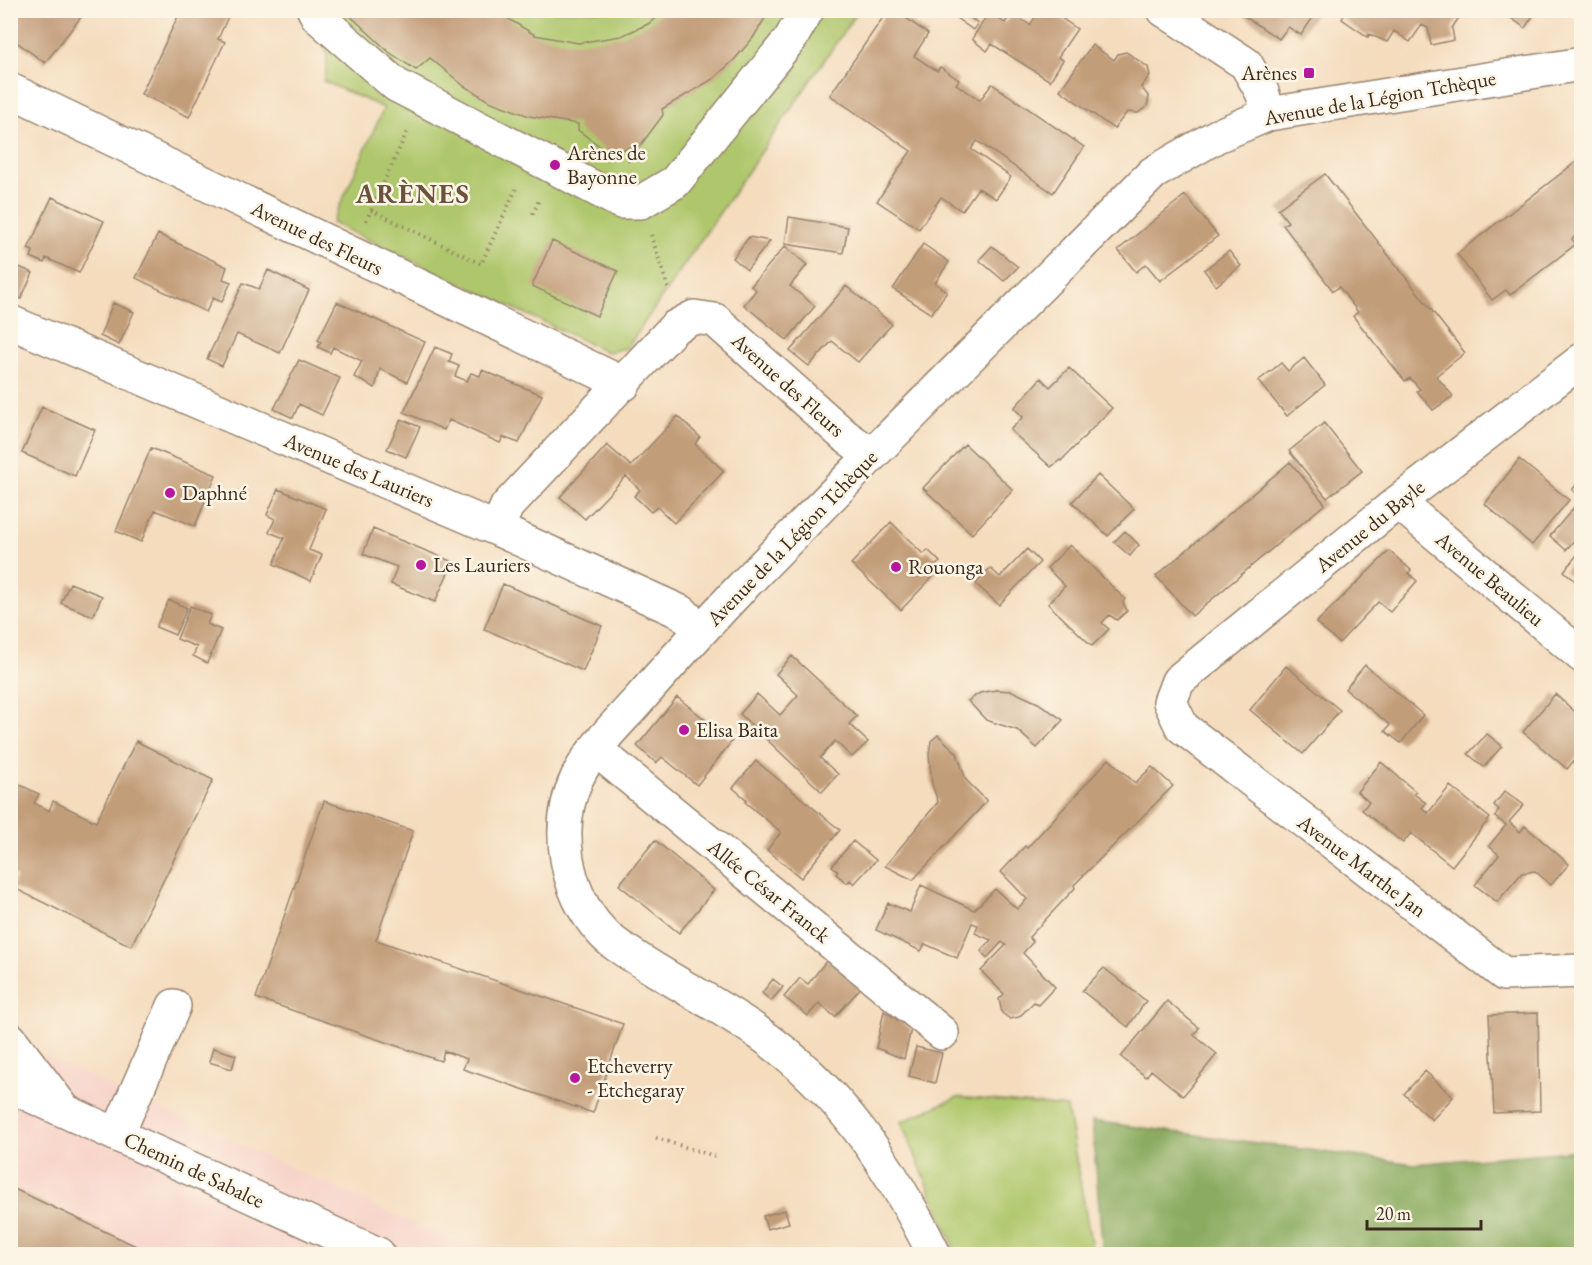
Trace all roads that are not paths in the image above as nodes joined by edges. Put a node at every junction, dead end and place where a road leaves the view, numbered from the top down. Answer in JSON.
{"nodes":[{"id":1,"x":314,"y":10,"type":"edge"},
{"id":2,"x":807,"y":10,"type":"edge"},
{"id":3,"x":1164,"y":10,"type":"edge"},
{"id":4,"x":1581,"y":64,"type":"edge"},
{"id":5,"x":10,"y":90,"type":"edge"},
{"id":6,"x":1269,"y":114,"type":"junction"},
{"id":7,"x":10,"y":322,"type":"edge"},
{"id":8,"x":1581,"y":360,"type":"edge"},
{"id":9,"x":624,"y":384,"type":"junction"},
{"id":10,"x":872,"y":456,"type":"junction"},
{"id":11,"x":1398,"y":502,"type":"junction"},
{"id":12,"x":497,"y":529,"type":"junction"},
{"id":13,"x":700,"y":631,"type":"junction"},
{"id":14,"x":1581,"y":656,"type":"edge"},
{"id":15,"x":1170,"y":702,"type":"joint"},
{"id":16,"x":595,"y":748,"type":"junction"},
{"id":17,"x":1581,"y":971,"type":"edge"},
{"id":18,"x":174,"y":1006,"type":"dead end"},
{"id":19,"x":942,"y":1033,"type":"dead end"},
{"id":20,"x":10,"y":1039,"type":"edge"},
{"id":21,"x":10,"y":1086,"type":"edge"},
{"id":22,"x":66,"y":1112,"type":"junction"},
{"id":23,"x":117,"y":1135,"type":"junction"},
{"id":24,"x":378,"y":1254,"type":"edge"},
{"id":25,"x":934,"y":1254,"type":"edge"}],
"edges":[{"from":1,"to":2,"type":"street"},
{"from":3,"to":6,"type":"street"},
{"from":4,"to":6,"type":"street","name":"Avenue de la Légion Tchèque"},
{"from":5,"to":9,"type":"street","name":"Avenue des Fleurs"},
{"from":6,"to":10,"type":"street","name":"Avenue de la Légion Tchèque"},
{"from":7,"to":12,"type":"street","name":"Avenue des Lauriers"},
{"from":8,"to":11,"type":"street","name":"Avenue du Bayle"},
{"from":9,"to":10,"type":"street","name":"Avenue des Fleurs"},
{"from":9,"to":12,"type":"street","name":"Avenue des Fleurs"},
{"from":10,"to":13,"type":"street","name":"Avenue de la Légion Tchèque"},
{"from":11,"to":14,"type":"street","name":"Avenue Beaulieu"},
{"from":11,"to":15,"type":"street","name":"Avenue du Bayle"},
{"from":12,"to":13,"type":"street","name":"Avenue des Lauriers"},
{"from":13,"to":16,"type":"street","name":"Avenue de la Légion Tchèque"},
{"from":15,"to":17,"type":"street","name":"Avenue Marthe Jan"},
{"from":16,"to":19,"type":"street","name":"Allée César Franck"},
{"from":16,"to":25,"type":"street","name":"Avenue de la Légion Tchèque"},
{"from":18,"to":23,"type":"street"},
{"from":20,"to":22,"type":"street"},
{"from":21,"to":22,"type":"street","name":"Chemin de Sabalce"},
{"from":22,"to":23,"type":"street","name":"Chemin de Sabalce"},
{"from":23,"to":24,"type":"street","name":"Chemin de Sabalce"}]}
